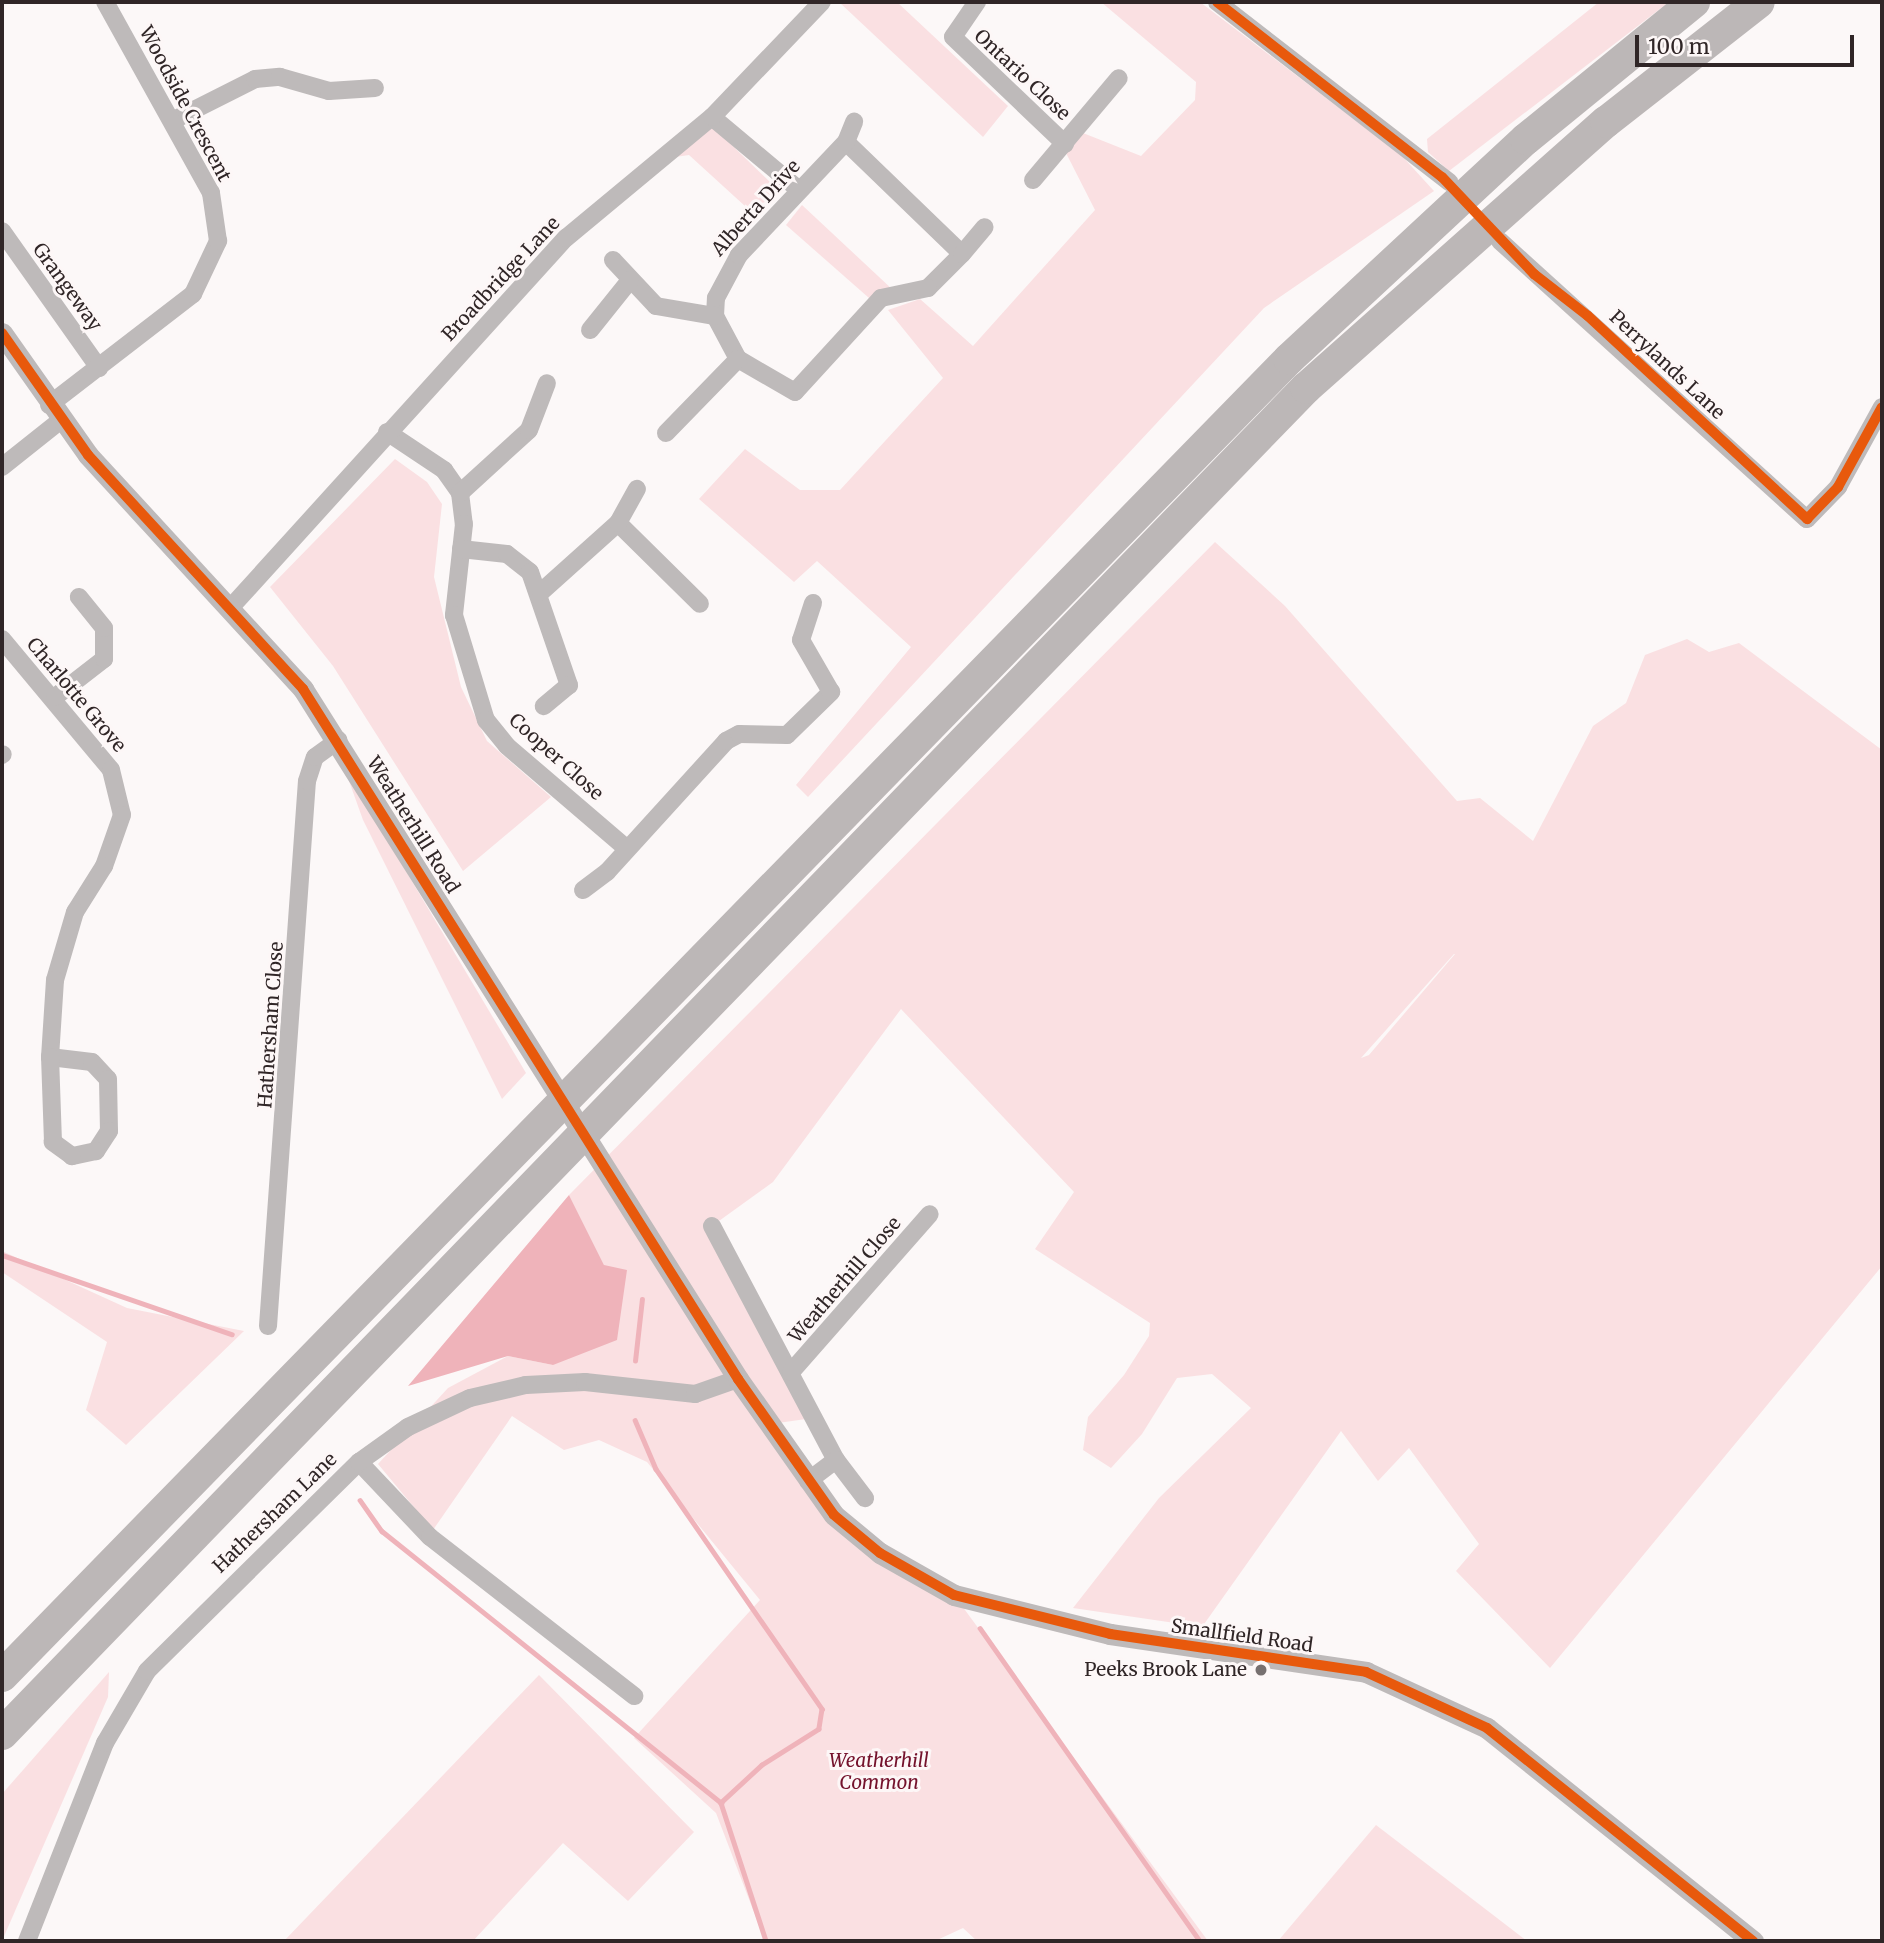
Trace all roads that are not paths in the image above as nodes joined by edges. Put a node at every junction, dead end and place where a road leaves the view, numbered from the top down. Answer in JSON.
{"nodes":[{"id":1,"x":105,"y":2,"type":"edge"},
{"id":2,"x":822,"y":2,"type":"edge"},
{"id":3,"x":977,"y":2,"type":"edge"},
{"id":4,"x":1217,"y":2,"type":"edge"},
{"id":5,"x":1694,"y":2,"type":"edge"},
{"id":6,"x":1759,"y":2,"type":"edge"},
{"id":7,"x":1119,"y":78,"type":"dead end"},
{"id":8,"x":375,"y":88,"type":"dead end"},
{"id":9,"x":712,"y":117,"type":"junction"},
{"id":10,"x":174,"y":120,"type":"junction"},
{"id":11,"x":854,"y":122,"type":"dead end"},
{"id":12,"x":846,"y":142,"type":"junction"},
{"id":13,"x":1065,"y":144,"type":"junction"},
{"id":14,"x":1033,"y":180,"type":"dead end"},
{"id":15,"x":1449,"y":182,"type":"dead end"},
{"id":16,"x":798,"y":189,"type":"junction"},
{"id":17,"x":985,"y":227,"type":"dead end"},
{"id":18,"x":2,"y":231,"type":"edge"},
{"id":19,"x":1500,"y":241,"type":"dead end"},
{"id":20,"x":962,"y":254,"type":"junction"},
{"id":21,"x":613,"y":260,"type":"dead end"},
{"id":22,"x":630,"y":280,"type":"junction"},
{"id":23,"x":715,"y":316,"type":"junction"},
{"id":24,"x":590,"y":330,"type":"dead end"},
{"id":25,"x":2,"y":333,"type":"edge"},
{"id":26,"x":738,"y":359,"type":"junction"},
{"id":27,"x":99,"y":368,"type":"junction"},
{"id":28,"x":547,"y":383,"type":"dead end"},
{"id":29,"x":1882,"y":407,"type":"edge"},
{"id":30,"x":55,"y":412,"type":"junction"},
{"id":31,"x":387,"y":432,"type":"junction"},
{"id":32,"x":666,"y":433,"type":"dead end"},
{"id":33,"x":2,"y":467,"type":"edge"},
{"id":34,"x":637,"y":489,"type":"dead end"},
{"id":35,"x":460,"y":493,"type":"junction"},
{"id":36,"x":618,"y":523,"type":"junction"},
{"id":37,"x":461,"y":549,"type":"junction"},
{"id":38,"x":541,"y":592,"type":"junction"},
{"id":39,"x":79,"y":597,"type":"dead end"},
{"id":40,"x":813,"y":603,"type":"dead end"},
{"id":41,"x":700,"y":604,"type":"dead end"},
{"id":42,"x":232,"y":606,"type":"junction"},
{"id":43,"x":2,"y":639,"type":"edge"},
{"id":44,"x":55,"y":697,"type":"junction"},
{"id":45,"x":544,"y":706,"type":"dead end"},
{"id":46,"x":338,"y":740,"type":"junction"},
{"id":47,"x":626,"y":848,"type":"junction"},
{"id":48,"x":583,"y":890,"type":"dead end"},
{"id":49,"x":50,"y":1057,"type":"junction"},
{"id":50,"x":930,"y":1214,"type":"dead end"},
{"id":51,"x":712,"y":1226,"type":"dead end"},
{"id":52,"x":268,"y":1326,"type":"dead end"},
{"id":53,"x":791,"y":1373,"type":"junction"},
{"id":54,"x":738,"y":1378,"type":"junction"},
{"id":55,"x":836,"y":1460,"type":"junction"},
{"id":56,"x":359,"y":1462,"type":"junction"},
{"id":57,"x":808,"y":1481,"type":"junction"},
{"id":58,"x":865,"y":1498,"type":"dead end"},
{"id":59,"x":2,"y":1675,"type":"edge"},
{"id":60,"x":634,"y":1696,"type":"dead end"},
{"id":61,"x":2,"y":1734,"type":"edge"},
{"id":62,"x":27,"y":1941,"type":"edge"},
{"id":63,"x":1753,"y":1941,"type":"edge"}],
"edges":[{"from":1,"to":10,"type":"street","name":"Woodside Crescent"},
{"from":2,"to":9,"type":"street","name":"Broadbridge Lane"},
{"from":3,"to":13,"type":"street","name":"Ontario Close"},
{"from":4,"to":15,"type":"street"},
{"from":5,"to":59,"type":"highway"},
{"from":6,"to":61,"type":"highway"},
{"from":7,"to":13,"type":"street","name":"Ontario Close"},
{"from":8,"to":10,"type":"street"},
{"from":9,"to":16,"type":"street"},
{"from":9,"to":31,"type":"street","name":"Broadbridge Lane"},
{"from":10,"to":27,"type":"street","name":"Woodside Crescent"},
{"from":11,"to":12,"type":"street","name":"Alberta Drive"},
{"from":12,"to":16,"type":"street","name":"Alberta Drive"},
{"from":12,"to":20,"type":"street"},
{"from":13,"to":14,"type":"street","name":"Ontario Close"},
{"from":16,"to":23,"type":"street","name":"Alberta Drive"},
{"from":17,"to":20,"type":"street"},
{"from":18,"to":27,"type":"street","name":"Grangeway"},
{"from":19,"to":29,"type":"street","name":"Perrylands Lane"},
{"from":20,"to":26,"type":"street"},
{"from":21,"to":22,"type":"street"},
{"from":22,"to":23,"type":"street"},
{"from":22,"to":24,"type":"street"},
{"from":23,"to":26,"type":"street"},
{"from":25,"to":30,"type":"street","name":"Weatherhill Road"},
{"from":26,"to":32,"type":"street"},
{"from":27,"to":30,"type":"street","name":"Woodside Crescent"},
{"from":28,"to":35,"type":"street"},
{"from":30,"to":33,"type":"street","name":"Woodside Crescent"},
{"from":30,"to":42,"type":"street","name":"Weatherhill Road"},
{"from":31,"to":35,"type":"street"},
{"from":31,"to":42,"type":"street","name":"Broadbridge Lane"},
{"from":34,"to":36,"type":"street"},
{"from":35,"to":37,"type":"street","name":"Cooper Close"},
{"from":36,"to":38,"type":"street"},
{"from":36,"to":41,"type":"street"},
{"from":37,"to":38,"type":"street"},
{"from":37,"to":47,"type":"street","name":"Cooper Close"},
{"from":38,"to":45,"type":"street"},
{"from":39,"to":44,"type":"street"},
{"from":40,"to":47,"type":"street"},
{"from":42,"to":46,"type":"street","name":"Weatherhill Road"},
{"from":43,"to":44,"type":"street","name":"Charlotte Grove"},
{"from":44,"to":49,"type":"street","name":"Charlotte Grove"},
{"from":46,"to":52,"type":"street","name":"Hathersham Close"},
{"from":46,"to":54,"type":"street","name":"Weatherhill Road"},
{"from":47,"to":48,"type":"street"},
{"from":49,"to":49,"type":"street","name":"Charlotte Grove"},
{"from":50,"to":53,"type":"street","name":"Weatherhill Close"},
{"from":51,"to":53,"type":"street","name":"Weatherhill Close"},
{"from":53,"to":55,"type":"street","name":"Weatherhill Close"},
{"from":54,"to":56,"type":"street","name":"Hathersham Lane"},
{"from":54,"to":57,"type":"street","name":"Smallfield Road"},
{"from":55,"to":57,"type":"street"},
{"from":55,"to":58,"type":"street","name":"Weatherhill Close"},
{"from":56,"to":60,"type":"street"},
{"from":56,"to":62,"type":"street","name":"Hathersham Lane"},
{"from":57,"to":63,"type":"street","name":"Smallfield Road"}]}
